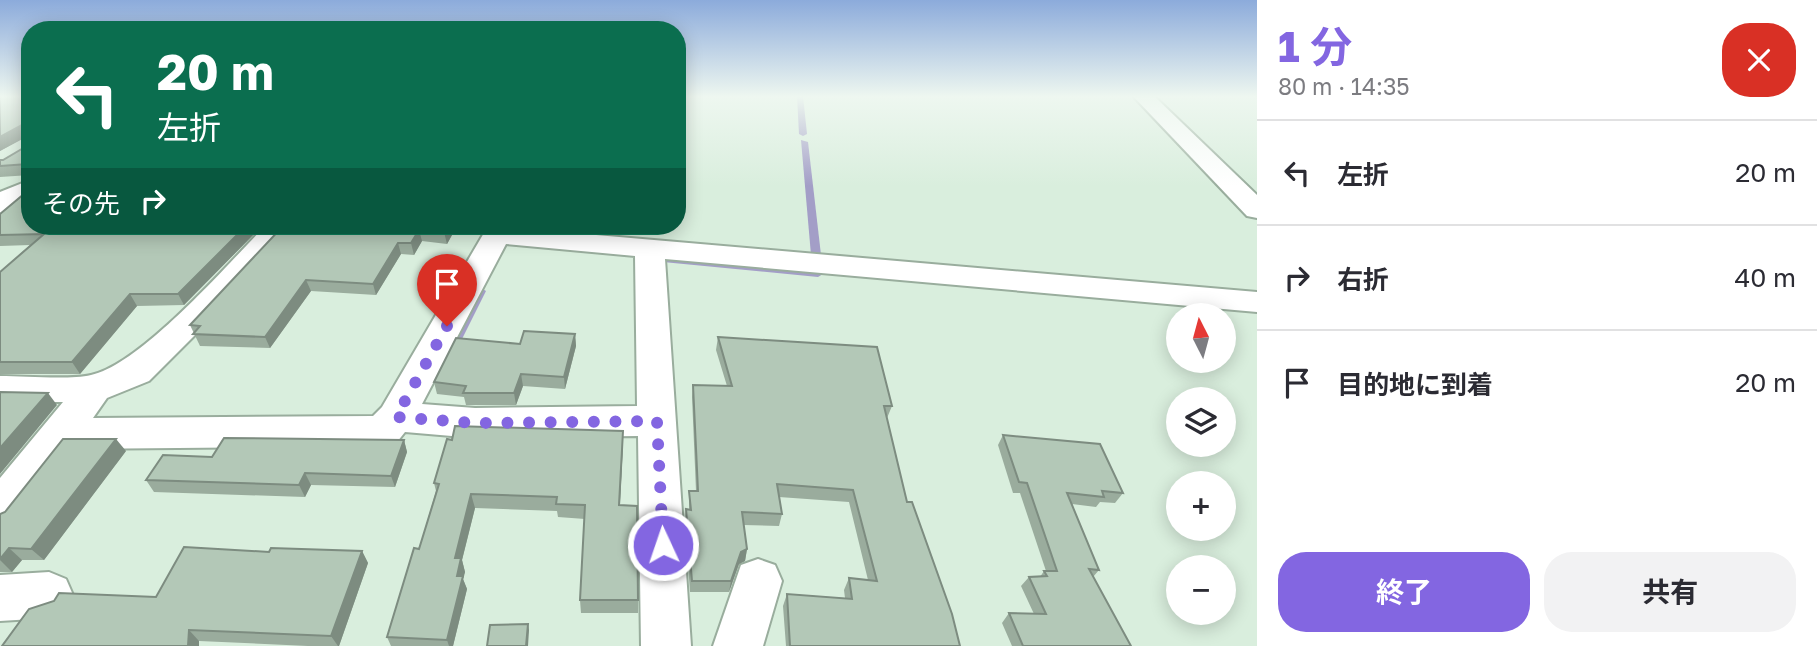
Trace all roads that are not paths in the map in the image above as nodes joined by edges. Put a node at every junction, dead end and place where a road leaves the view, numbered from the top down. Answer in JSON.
{"nodes":[{"id":1,"x":1173,"y":126,"type":"edge"},
{"id":2,"x":21,"y":194,"type":"edge"},
{"id":3,"x":0,"y":204,"type":"edge"},
{"id":4,"x":1257,"y":210,"type":"edge"},
{"id":5,"x":272,"y":235,"type":"edge"},
{"id":6,"x":496,"y":235,"type":"edge"},
{"id":7,"x":537,"y":235,"type":"edge"},
{"id":8,"x":650,"y":250,"type":"junction"},
{"id":9,"x":1257,"y":302,"type":"edge"},
{"id":10,"x":0,"y":389,"type":"edge"},
{"id":11,"x":94,"y":389,"type":"junction"},
{"id":12,"x":396,"y":417,"type":"junction"},
{"id":13,"x":657,"y":421,"type":"junction"},
{"id":14,"x":61,"y":434,"type":"junction"},
{"id":15,"x":0,"y":509,"type":"edge"},
{"id":16,"x":758,"y":581,"type":"dead end"},
{"id":17,"x":49,"y":595,"type":"dead end"},
{"id":18,"x":0,"y":598,"type":"edge"},
{"id":19,"x":666,"y":646,"type":"edge"},
{"id":20,"x":738,"y":646,"type":"edge"}],
"edges":[{"from":1,"to":4,"type":"street"},
{"from":2,"to":3,"type":"main road"},
{"from":5,"to":11,"type":"street"},
{"from":6,"to":12,"type":"street"},
{"from":7,"to":8,"type":"street"},
{"from":8,"to":9,"type":"street"},
{"from":8,"to":13,"type":"street"},
{"from":10,"to":11,"type":"street"},
{"from":11,"to":14,"type":"street"},
{"from":12,"to":13,"type":"street"},
{"from":12,"to":14,"type":"street"},
{"from":13,"to":19,"type":"street"},
{"from":14,"to":15,"type":"street"},
{"from":16,"to":20,"type":"street"},
{"from":17,"to":18,"type":"street"}]}
